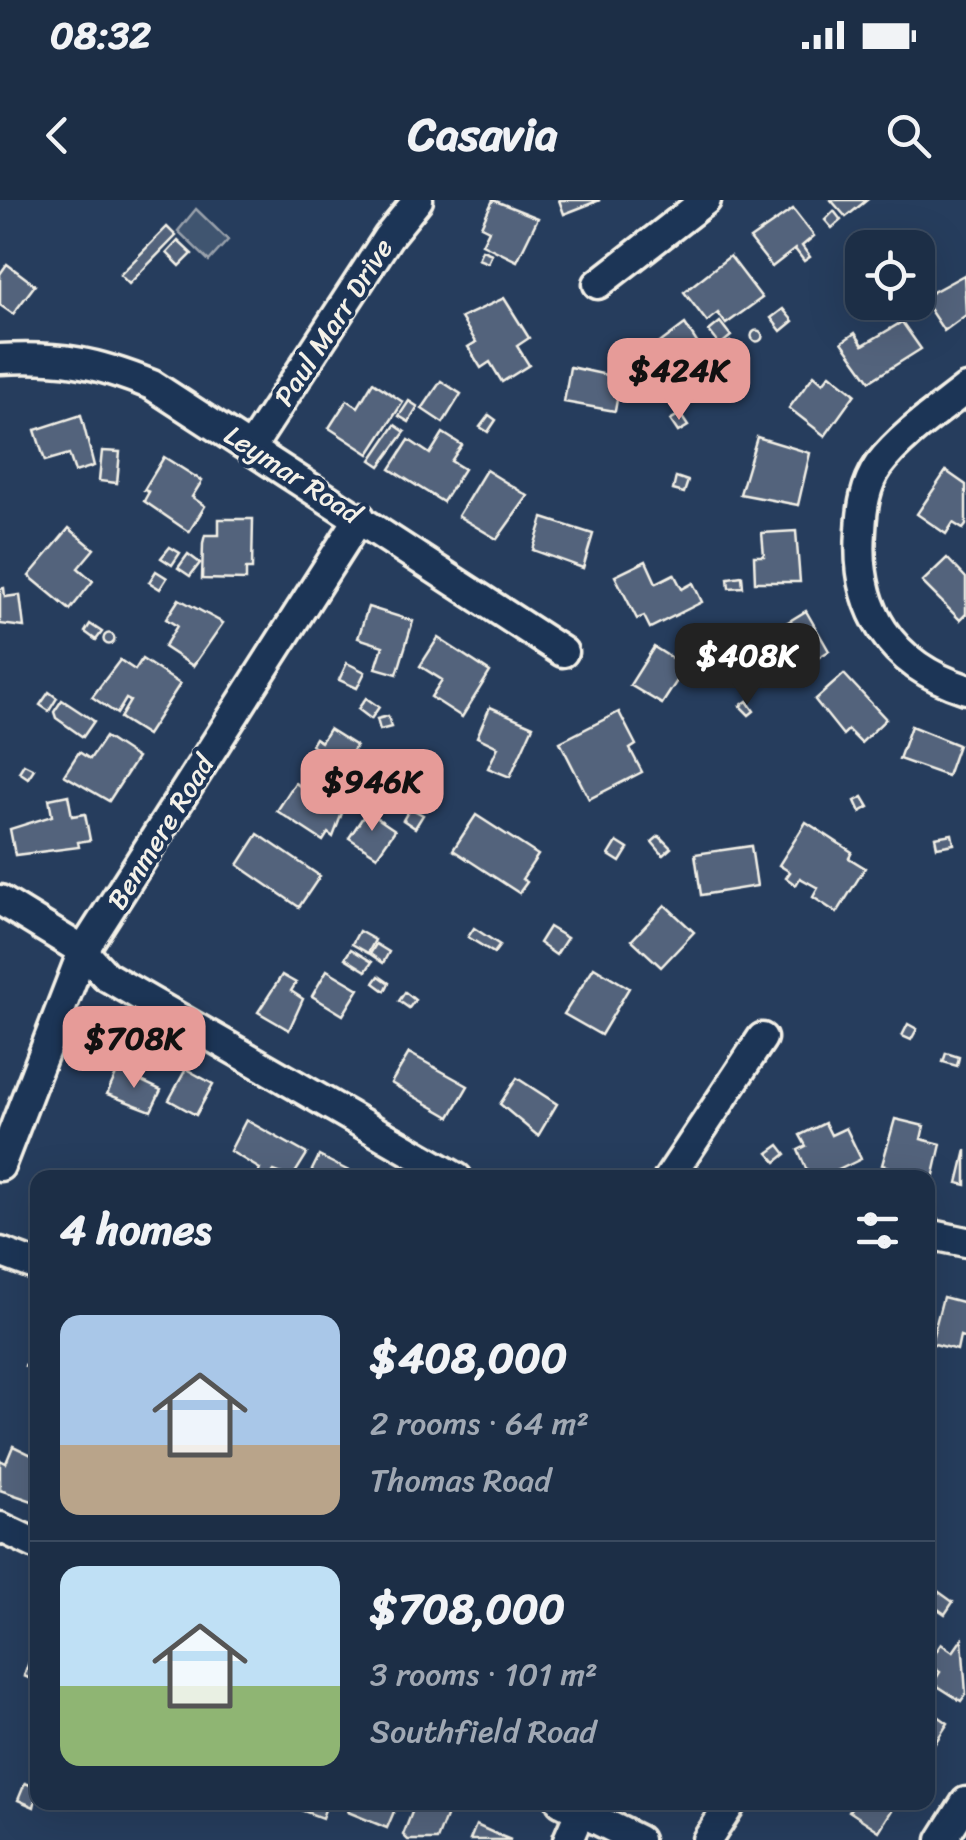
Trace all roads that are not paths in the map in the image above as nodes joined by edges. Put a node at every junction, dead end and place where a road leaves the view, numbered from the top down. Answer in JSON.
{"nodes":[{"id":1,"x":418,"y":200,"type":"edge"},
{"id":2,"x":706,"y":200,"type":"edge"},
{"id":3,"x":598,"y":284,"type":"dead end"},
{"id":4,"x":0,"y":359,"type":"edge"},
{"id":5,"x":966,"y":389,"type":"edge"},
{"id":6,"x":252,"y":446,"type":"junction"},
{"id":7,"x":360,"y":518,"type":"junction"},
{"id":8,"x":563,"y":652,"type":"dead end"},
{"id":9,"x":966,"y":689,"type":"edge"},
{"id":10,"x":0,"y":900,"type":"edge"},
{"id":11,"x":84,"y":952,"type":"junction"},
{"id":12,"x":762,"y":1038,"type":"dead end"},
{"id":13,"x":0,"y":1166,"type":"edge"},
{"id":14,"x":443,"y":1170,"type":"edge"},
{"id":15,"x":674,"y":1170,"type":"edge"},
{"id":16,"x":935,"y":1235,"type":"edge"},
{"id":17,"x":966,"y":1242,"type":"edge"},
{"id":18,"x":0,"y":1252,"type":"edge"},
{"id":19,"x":30,"y":1263,"type":"edge"},
{"id":20,"x":0,"y":1527,"type":"edge"},
{"id":21,"x":30,"y":1542,"type":"edge"},
{"id":22,"x":966,"y":1802,"type":"edge"},
{"id":23,"x":570,"y":1810,"type":"edge"},
{"id":24,"x":576,"y":1810,"type":"edge"},
{"id":25,"x":727,"y":1810,"type":"edge"},
{"id":26,"x":568,"y":1840,"type":"edge"},
{"id":27,"x":638,"y":1840,"type":"edge"},
{"id":28,"x":707,"y":1840,"type":"edge"},
{"id":29,"x":942,"y":1840,"type":"edge"}],
"edges":[{"from":1,"to":6,"type":"street","name":"Paul Marr Drive"},
{"from":2,"to":3,"type":"street"},
{"from":4,"to":6,"type":"street","name":"Leymar Road"},
{"from":5,"to":9,"type":"street"},
{"from":6,"to":7,"type":"street","name":"Leymar Road"},
{"from":7,"to":8,"type":"street","name":"Leymar Road"},
{"from":7,"to":11,"type":"street","name":"Benmere Road"},
{"from":10,"to":11,"type":"street"},
{"from":11,"to":13,"type":"street","name":"Benmere Road"},
{"from":11,"to":14,"type":"street"},
{"from":12,"to":15,"type":"street"},
{"from":16,"to":17,"type":"street"},
{"from":18,"to":19,"type":"street"},
{"from":20,"to":21,"type":"street"},
{"from":22,"to":29,"type":"street"},
{"from":23,"to":26,"type":"street"},
{"from":24,"to":27,"type":"street"},
{"from":25,"to":28,"type":"street"}]}
